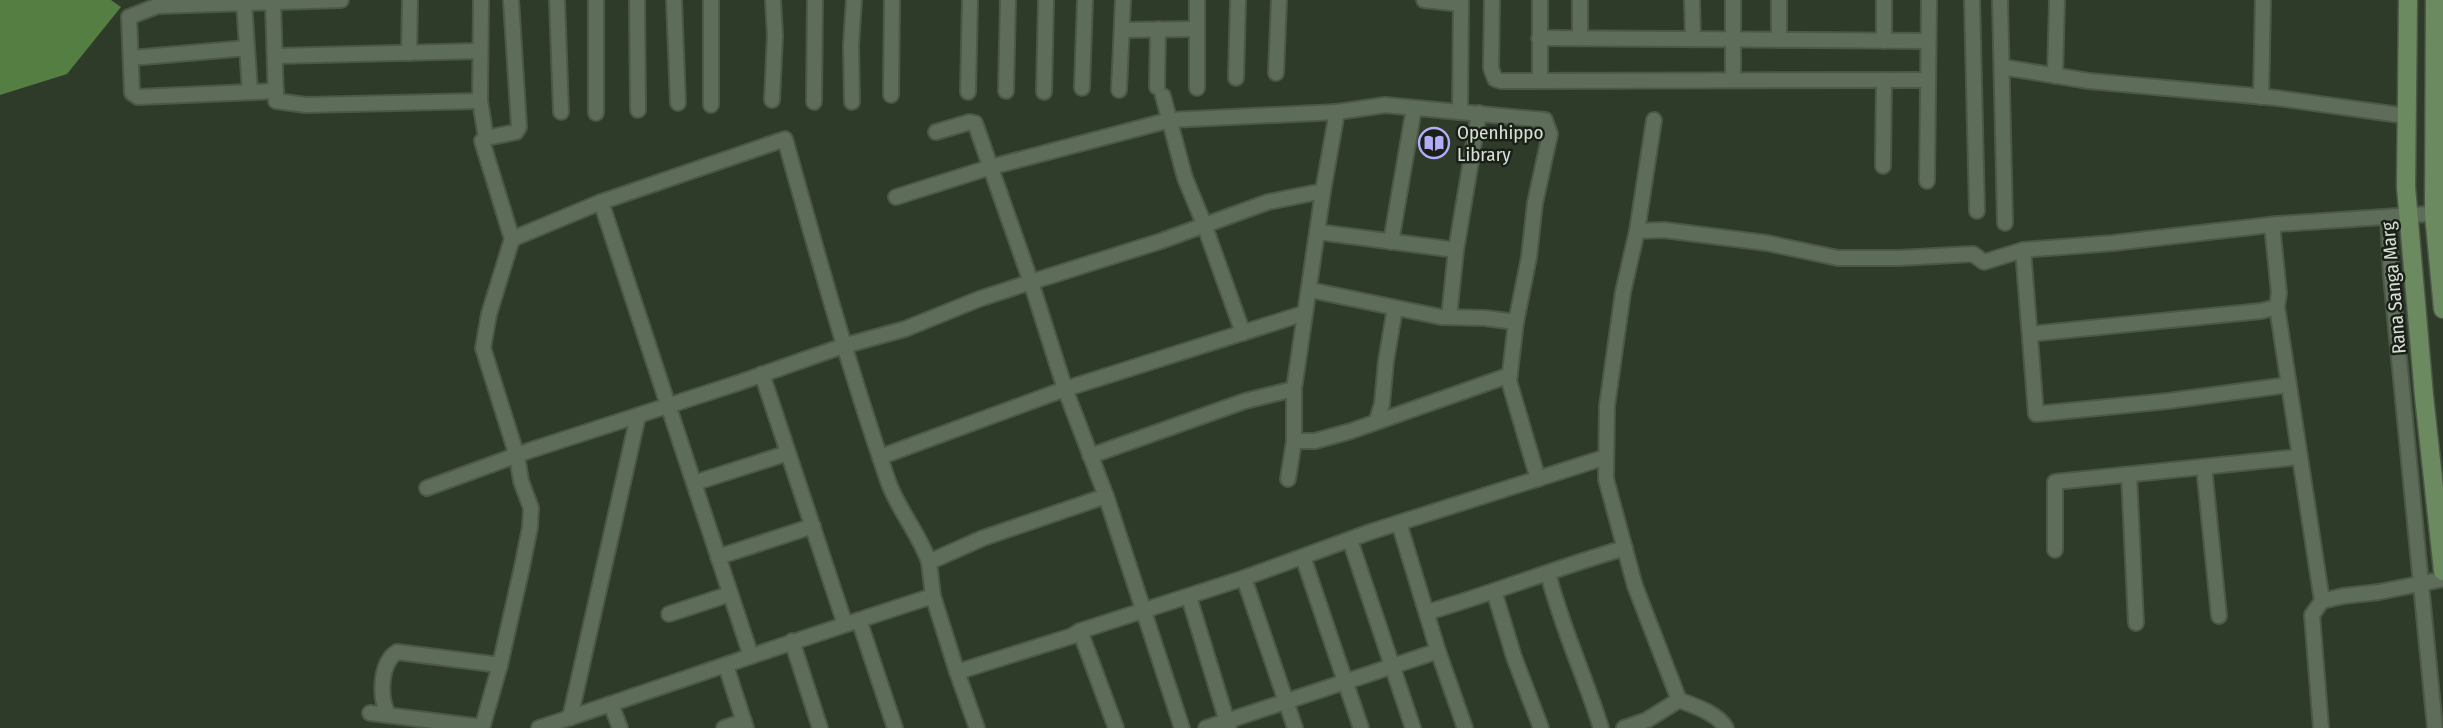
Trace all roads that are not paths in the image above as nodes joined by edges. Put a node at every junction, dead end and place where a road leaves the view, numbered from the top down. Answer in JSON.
{"nodes":[{"id":1,"x":341,"y":0,"type":"edge"},
{"id":2,"x":410,"y":0,"type":"edge"},
{"id":3,"x":481,"y":0,"type":"edge"},
{"id":4,"x":511,"y":0,"type":"edge"},
{"id":5,"x":557,"y":0,"type":"edge"},
{"id":6,"x":596,"y":0,"type":"edge"},
{"id":7,"x":636,"y":0,"type":"edge"},
{"id":8,"x":674,"y":0,"type":"edge"},
{"id":9,"x":710,"y":0,"type":"edge"},
{"id":10,"x":774,"y":0,"type":"edge"},
{"id":11,"x":815,"y":0,"type":"edge"},
{"id":12,"x":854,"y":0,"type":"edge"},
{"id":13,"x":892,"y":0,"type":"edge"},
{"id":14,"x":970,"y":0,"type":"edge"},
{"id":15,"x":1008,"y":0,"type":"edge"},
{"id":16,"x":1046,"y":0,"type":"edge"},
{"id":17,"x":1085,"y":0,"type":"edge"},
{"id":18,"x":1123,"y":0,"type":"edge"},
{"id":19,"x":1197,"y":0,"type":"edge"},
{"id":20,"x":1238,"y":0,"type":"edge"},
{"id":21,"x":1279,"y":0,"type":"edge"},
{"id":22,"x":1427,"y":0,"type":"edge"},
{"id":23,"x":1492,"y":0,"type":"edge"},
{"id":24,"x":1540,"y":0,"type":"edge"},
{"id":25,"x":1580,"y":0,"type":"edge"},
{"id":26,"x":1692,"y":0,"type":"edge"},
{"id":27,"x":1733,"y":0,"type":"edge"},
{"id":28,"x":1779,"y":0,"type":"edge"},
{"id":29,"x":1884,"y":0,"type":"edge"},
{"id":30,"x":1929,"y":0,"type":"edge"},
{"id":31,"x":1972,"y":0,"type":"edge"},
{"id":32,"x":2000,"y":0,"type":"edge"},
{"id":33,"x":2057,"y":0,"type":"edge"},
{"id":34,"x":2263,"y":0,"type":"edge"},
{"id":35,"x":2407,"y":0,"type":"edge"},
{"id":36,"x":2435,"y":0,"type":"edge"},
{"id":37,"x":244,"y":2,"type":"junction"},
{"id":38,"x":273,"y":2,"type":"junction"},
{"id":39,"x":1461,"y":2,"type":"edge"},
{"id":40,"x":1158,"y":29,"type":"junction"},
{"id":41,"x":1197,"y":29,"type":"junction"},
{"id":42,"x":1122,"y":30,"type":"junction"},
{"id":43,"x":1539,"y":38,"type":"junction"},
{"id":44,"x":1580,"y":38,"type":"junction"},
{"id":45,"x":1693,"y":39,"type":"junction"},
{"id":46,"x":1733,"y":40,"type":"junction"},
{"id":47,"x":1779,"y":40,"type":"junction"},
{"id":48,"x":1884,"y":41,"type":"junction"},
{"id":49,"x":1928,"y":41,"type":"junction"},
{"id":50,"x":247,"y":48,"type":"junction"},
{"id":51,"x":479,"y":51,"type":"junction"},
{"id":52,"x":410,"y":53,"type":"junction"},
{"id":53,"x":275,"y":56,"type":"junction"},
{"id":54,"x":131,"y":58,"type":"junction"},
{"id":55,"x":2002,"y":67,"type":"junction"},
{"id":56,"x":1276,"y":73,"type":"dead end"},
{"id":57,"x":2055,"y":76,"type":"junction"},
{"id":58,"x":1236,"y":78,"type":"dead end"},
{"id":59,"x":1540,"y":80,"type":"junction"},
{"id":60,"x":1733,"y":80,"type":"junction"},
{"id":61,"x":1884,"y":80,"type":"junction"},
{"id":62,"x":1928,"y":80,"type":"junction"},
{"id":63,"x":1082,"y":88,"type":"dead end"},
{"id":64,"x":1197,"y":88,"type":"dead end"},
{"id":65,"x":1119,"y":90,"type":"dead end"},
{"id":66,"x":276,"y":91,"type":"junction"},
{"id":67,"x":1006,"y":91,"type":"dead end"},
{"id":68,"x":250,"y":92,"type":"junction"},
{"id":69,"x":968,"y":92,"type":"dead end"},
{"id":70,"x":1044,"y":92,"type":"dead end"},
{"id":71,"x":891,"y":95,"type":"dead end"},
{"id":72,"x":2261,"y":97,"type":"junction"},
{"id":73,"x":772,"y":100,"type":"dead end"},
{"id":74,"x":480,"y":101,"type":"junction"},
{"id":75,"x":814,"y":102,"type":"dead end"},
{"id":76,"x":852,"y":102,"type":"dead end"},
{"id":77,"x":678,"y":103,"type":"dead end"},
{"id":78,"x":711,"y":105,"type":"dead end"},
{"id":79,"x":1414,"y":108,"type":"junction"},
{"id":80,"x":638,"y":110,"type":"dead end"},
{"id":81,"x":561,"y":112,"type":"dead end"},
{"id":82,"x":1337,"y":112,"type":"junction"},
{"id":83,"x":1460,"y":112,"type":"junction"},
{"id":84,"x":596,"y":113,"type":"dead end"},
{"id":85,"x":1479,"y":113,"type":"junction"},
{"id":86,"x":2407,"y":116,"type":"junction"},
{"id":87,"x":1170,"y":120,"type":"junction"},
{"id":88,"x":1654,"y":120,"type":"dead end"},
{"id":89,"x":2439,"y":127,"type":"edge"},
{"id":90,"x":936,"y":132,"type":"dead end"},
{"id":91,"x":486,"y":138,"type":"junction"},
{"id":92,"x":1884,"y":166,"type":"dead end"},
{"id":93,"x":990,"y":167,"type":"junction"},
{"id":94,"x":1927,"y":181,"type":"dead end"},
{"id":95,"x":1323,"y":191,"type":"junction"},
{"id":96,"x":895,"y":197,"type":"dead end"},
{"id":97,"x":601,"y":202,"type":"junction"},
{"id":98,"x":1978,"y":211,"type":"dead end"},
{"id":99,"x":2408,"y":214,"type":"junction"},
{"id":100,"x":2439,"y":214,"type":"edge"},
{"id":101,"x":2388,"y":217,"type":"junction"},
{"id":102,"x":2005,"y":223,"type":"dead end"},
{"id":103,"x":1204,"y":224,"type":"junction"},
{"id":104,"x":2272,"y":225,"type":"junction"},
{"id":105,"x":1637,"y":231,"type":"junction"},
{"id":106,"x":1318,"y":232,"type":"junction"},
{"id":107,"x":512,"y":239,"type":"junction"},
{"id":108,"x":1391,"y":242,"type":"junction"},
{"id":109,"x":1456,"y":250,"type":"junction"},
{"id":110,"x":2024,"y":250,"type":"junction"},
{"id":111,"x":1031,"y":282,"type":"junction"},
{"id":112,"x":1310,"y":290,"type":"junction"},
{"id":113,"x":2277,"y":307,"type":"junction"},
{"id":114,"x":1395,"y":308,"type":"junction"},
{"id":115,"x":2443,"y":309,"type":"edge"},
{"id":116,"x":1305,"y":313,"type":"junction"},
{"id":117,"x":1449,"y":317,"type":"junction"},
{"id":118,"x":1516,"y":322,"type":"junction"},
{"id":119,"x":1242,"y":333,"type":"junction"},
{"id":120,"x":2030,"y":334,"type":"junction"},
{"id":121,"x":844,"y":346,"type":"junction"},
{"id":122,"x":762,"y":374,"type":"junction"},
{"id":123,"x":1510,"y":375,"type":"junction"},
{"id":124,"x":2288,"y":384,"type":"junction"},
{"id":125,"x":1065,"y":388,"type":"junction"},
{"id":126,"x":1294,"y":389,"type":"junction"},
{"id":127,"x":667,"y":405,"type":"junction"},
{"id":128,"x":638,"y":416,"type":"junction"},
{"id":129,"x":1377,"y":420,"type":"junction"},
{"id":130,"x":1294,"y":441,"type":"junction"},
{"id":131,"x":788,"y":453,"type":"junction"},
{"id":132,"x":517,"y":456,"type":"junction"},
{"id":133,"x":880,"y":457,"type":"junction"},
{"id":134,"x":1090,"y":457,"type":"junction"},
{"id":135,"x":1606,"y":457,"type":"junction"},
{"id":136,"x":2300,"y":457,"type":"junction"},
{"id":137,"x":2204,"y":467,"type":"junction"},
{"id":138,"x":2129,"y":475,"type":"junction"},
{"id":139,"x":1288,"y":479,"type":"dead end"},
{"id":140,"x":1538,"y":479,"type":"junction"},
{"id":141,"x":694,"y":483,"type":"junction"},
{"id":142,"x":427,"y":488,"type":"dead end"},
{"id":143,"x":1106,"y":496,"type":"junction"},
{"id":144,"x":1399,"y":523,"type":"junction"},
{"id":145,"x":813,"y":526,"type":"junction"},
{"id":146,"x":1350,"y":540,"type":"junction"},
{"id":147,"x":1625,"y":548,"type":"junction"},
{"id":148,"x":2055,"y":550,"type":"dead end"},
{"id":149,"x":718,"y":556,"type":"junction"},
{"id":150,"x":1303,"y":557,"type":"junction"},
{"id":151,"x":929,"y":562,"type":"junction"},
{"id":152,"x":2443,"y":571,"type":"edge"},
{"id":153,"x":1548,"y":573,"type":"junction"},
{"id":154,"x":1244,"y":578,"type":"junction"},
{"id":155,"x":2443,"y":579,"type":"edge"},
{"id":156,"x":2423,"y":583,"type":"junction"},
{"id":157,"x":1494,"y":591,"type":"junction"},
{"id":158,"x":730,"y":594,"type":"junction"},
{"id":159,"x":933,"y":596,"type":"junction"},
{"id":160,"x":1189,"y":597,"type":"junction"},
{"id":161,"x":2322,"y":601,"type":"junction"},
{"id":162,"x":1143,"y":612,"type":"junction"},
{"id":163,"x":1427,"y":612,"type":"junction"},
{"id":164,"x":669,"y":614,"type":"dead end"},
{"id":165,"x":2219,"y":616,"type":"dead end"},
{"id":166,"x":852,"y":622,"type":"junction"},
{"id":167,"x":2136,"y":624,"type":"dead end"},
{"id":168,"x":1080,"y":631,"type":"junction"},
{"id":169,"x":792,"y":641,"type":"junction"},
{"id":170,"x":1438,"y":651,"type":"junction"},
{"id":171,"x":751,"y":656,"type":"junction"},
{"id":172,"x":500,"y":665,"type":"junction"},
{"id":173,"x":726,"y":666,"type":"junction"},
{"id":174,"x":1392,"y":666,"type":"junction"},
{"id":175,"x":957,"y":672,"type":"junction"},
{"id":176,"x":1345,"y":682,"type":"junction"},
{"id":177,"x":1679,"y":700,"type":"junction"},
{"id":178,"x":1285,"y":701,"type":"junction"},
{"id":179,"x":611,"y":704,"type":"junction"},
{"id":180,"x":370,"y":713,"type":"dead end"},
{"id":181,"x":388,"y":714,"type":"junction"},
{"id":182,"x":570,"y":718,"type":"junction"},
{"id":183,"x":1227,"y":724,"type":"edge"},
{"id":184,"x":745,"y":725,"type":"edge"},
{"id":185,"x":547,"y":727,"type":"edge"},
{"id":186,"x":482,"y":728,"type":"edge"},
{"id":187,"x":620,"y":728,"type":"edge"},
{"id":188,"x":724,"y":728,"type":"edge"},
{"id":189,"x":820,"y":728,"type":"edge"},
{"id":190,"x":895,"y":728,"type":"edge"},
{"id":191,"x":977,"y":728,"type":"edge"},
{"id":192,"x":1116,"y":728,"type":"edge"},
{"id":193,"x":1182,"y":728,"type":"edge"},
{"id":194,"x":1206,"y":728,"type":"edge"},
{"id":195,"x":1295,"y":728,"type":"edge"},
{"id":196,"x":1361,"y":728,"type":"edge"},
{"id":197,"x":1413,"y":728,"type":"edge"},
{"id":198,"x":1465,"y":728,"type":"edge"},
{"id":199,"x":1541,"y":728,"type":"edge"},
{"id":200,"x":1601,"y":728,"type":"edge"},
{"id":201,"x":1624,"y":728,"type":"edge"},
{"id":202,"x":1726,"y":728,"type":"edge"},
{"id":203,"x":2320,"y":728,"type":"edge"},
{"id":204,"x":2435,"y":728,"type":"edge"}],
"edges":[{"from":1,"to":38,"type":"street"},
{"from":2,"to":52,"type":"street"},
{"from":3,"to":51,"type":"street"},
{"from":4,"to":91,"type":"street"},
{"from":5,"to":81,"type":"street"},
{"from":6,"to":84,"type":"street"},
{"from":7,"to":80,"type":"street"},
{"from":8,"to":77,"type":"street"},
{"from":9,"to":78,"type":"street"},
{"from":10,"to":73,"type":"street"},
{"from":11,"to":75,"type":"street"},
{"from":12,"to":76,"type":"street"},
{"from":13,"to":71,"type":"street"},
{"from":14,"to":69,"type":"street"},
{"from":15,"to":67,"type":"street"},
{"from":16,"to":70,"type":"street"},
{"from":17,"to":63,"type":"street"},
{"from":18,"to":42,"type":"street"},
{"from":19,"to":41,"type":"street"},
{"from":20,"to":58,"type":"street"},
{"from":21,"to":56,"type":"street"},
{"from":22,"to":39,"type":"street"},
{"from":23,"to":59,"type":"street"},
{"from":24,"to":43,"type":"street"},
{"from":25,"to":44,"type":"street"},
{"from":26,"to":45,"type":"street"},
{"from":27,"to":46,"type":"street"},
{"from":28,"to":47,"type":"street"},
{"from":29,"to":48,"type":"street"},
{"from":30,"to":49,"type":"street"},
{"from":31,"to":98,"type":"street"},
{"from":32,"to":55,"type":"street"},
{"from":33,"to":57,"type":"street"},
{"from":34,"to":72,"type":"street"},
{"from":35,"to":86,"type":"main road","name":"Rana Sanga Marg"},
{"from":36,"to":89,"type":"main road"},
{"from":37,"to":38,"type":"street"},
{"from":37,"to":50,"type":"street"},
{"from":37,"to":54,"type":"street"},
{"from":38,"to":53,"type":"street"},
{"from":39,"to":83,"type":"street"},
{"from":40,"to":41,"type":"street"},
{"from":40,"to":42,"type":"street"},
{"from":40,"to":87,"type":"street"},
{"from":41,"to":64,"type":"street"},
{"from":42,"to":65,"type":"street"},
{"from":43,"to":44,"type":"street"},
{"from":43,"to":59,"type":"street"},
{"from":44,"to":45,"type":"street"},
{"from":45,"to":46,"type":"street"},
{"from":46,"to":47,"type":"street"},
{"from":46,"to":60,"type":"street"},
{"from":47,"to":48,"type":"street"},
{"from":48,"to":49,"type":"street"},
{"from":49,"to":62,"type":"street"},
{"from":50,"to":54,"type":"street"},
{"from":50,"to":68,"type":"street"},
{"from":51,"to":52,"type":"street"},
{"from":51,"to":74,"type":"street"},
{"from":52,"to":53,"type":"street"},
{"from":53,"to":66,"type":"street"},
{"from":54,"to":68,"type":"street"},
{"from":55,"to":57,"type":"street"},
{"from":55,"to":102,"type":"street"},
{"from":57,"to":72,"type":"street"},
{"from":59,"to":60,"type":"street"},
{"from":60,"to":61,"type":"street"},
{"from":61,"to":62,"type":"street"},
{"from":61,"to":92,"type":"street"},
{"from":62,"to":94,"type":"street"},
{"from":66,"to":68,"type":"street"},
{"from":66,"to":74,"type":"street"},
{"from":72,"to":86,"type":"street"},
{"from":74,"to":91,"type":"street"},
{"from":79,"to":82,"type":"street"},
{"from":79,"to":83,"type":"street"},
{"from":79,"to":108,"type":"street"},
{"from":82,"to":87,"type":"street"},
{"from":82,"to":95,"type":"street"},
{"from":83,"to":85,"type":"street"},
{"from":85,"to":109,"type":"street"},
{"from":85,"to":118,"type":"street"},
{"from":86,"to":99,"type":"main road","name":"Rana Sanga Marg"},
{"from":87,"to":93,"type":"street"},
{"from":87,"to":103,"type":"street"},
{"from":88,"to":105,"type":"street"},
{"from":89,"to":100,"type":"main road"},
{"from":90,"to":93,"type":"street"},
{"from":91,"to":107,"type":"street"},
{"from":93,"to":96,"type":"street"},
{"from":93,"to":111,"type":"street"},
{"from":95,"to":103,"type":"street"},
{"from":95,"to":106,"type":"street"},
{"from":97,"to":107,"type":"street"},
{"from":97,"to":121,"type":"street"},
{"from":97,"to":127,"type":"street"},
{"from":99,"to":100,"type":"street"},
{"from":99,"to":101,"type":"street"},
{"from":99,"to":152,"type":"main road","name":"Rana Sanga Marg"},
{"from":100,"to":115,"type":"main road"},
{"from":101,"to":104,"type":"street"},
{"from":101,"to":156,"type":"street"},
{"from":103,"to":111,"type":"street"},
{"from":103,"to":119,"type":"street"},
{"from":104,"to":110,"type":"street"},
{"from":104,"to":113,"type":"street"},
{"from":105,"to":110,"type":"street"},
{"from":105,"to":135,"type":"street"},
{"from":106,"to":108,"type":"street"},
{"from":106,"to":112,"type":"street"},
{"from":107,"to":132,"type":"street"},
{"from":108,"to":109,"type":"street"},
{"from":109,"to":117,"type":"street"},
{"from":110,"to":120,"type":"street"},
{"from":111,"to":121,"type":"street"},
{"from":111,"to":125,"type":"street"},
{"from":112,"to":114,"type":"street"},
{"from":112,"to":116,"type":"street"},
{"from":113,"to":120,"type":"street"},
{"from":113,"to":124,"type":"street"},
{"from":114,"to":117,"type":"street"},
{"from":114,"to":129,"type":"street"},
{"from":116,"to":119,"type":"street"},
{"from":116,"to":126,"type":"street"},
{"from":117,"to":118,"type":"street"},
{"from":118,"to":123,"type":"street"},
{"from":119,"to":125,"type":"street"},
{"from":120,"to":124,"type":"street"},
{"from":121,"to":122,"type":"street"},
{"from":121,"to":133,"type":"street"},
{"from":122,"to":127,"type":"street"},
{"from":122,"to":131,"type":"street"},
{"from":123,"to":129,"type":"street"},
{"from":123,"to":140,"type":"street"},
{"from":124,"to":136,"type":"street"},
{"from":125,"to":133,"type":"street"},
{"from":125,"to":134,"type":"street"},
{"from":126,"to":130,"type":"street"},
{"from":126,"to":134,"type":"street"},
{"from":127,"to":128,"type":"street"},
{"from":127,"to":141,"type":"street"},
{"from":128,"to":132,"type":"street"},
{"from":128,"to":182,"type":"street"},
{"from":129,"to":130,"type":"street"},
{"from":130,"to":139,"type":"street"},
{"from":131,"to":141,"type":"street"},
{"from":131,"to":145,"type":"street"},
{"from":132,"to":142,"type":"street"},
{"from":132,"to":172,"type":"street"},
{"from":133,"to":151,"type":"street"},
{"from":134,"to":143,"type":"street"},
{"from":135,"to":140,"type":"street"},
{"from":135,"to":147,"type":"street"},
{"from":136,"to":137,"type":"street"},
{"from":136,"to":161,"type":"street"},
{"from":137,"to":138,"type":"street"},
{"from":137,"to":165,"type":"street"},
{"from":138,"to":148,"type":"street"},
{"from":138,"to":167,"type":"street"},
{"from":140,"to":144,"type":"street"},
{"from":141,"to":149,"type":"street"},
{"from":143,"to":151,"type":"street"},
{"from":143,"to":162,"type":"street"},
{"from":144,"to":146,"type":"street"},
{"from":144,"to":163,"type":"street"},
{"from":145,"to":149,"type":"street"},
{"from":145,"to":166,"type":"street"},
{"from":146,"to":150,"type":"street"},
{"from":146,"to":174,"type":"street"},
{"from":147,"to":153,"type":"street"},
{"from":147,"to":177,"type":"street"},
{"from":149,"to":158,"type":"street"},
{"from":150,"to":154,"type":"street"},
{"from":150,"to":176,"type":"street"},
{"from":151,"to":159,"type":"street"},
{"from":153,"to":157,"type":"street"},
{"from":153,"to":200,"type":"street"},
{"from":154,"to":160,"type":"street"},
{"from":154,"to":178,"type":"street"},
{"from":155,"to":156,"type":"street"},
{"from":156,"to":161,"type":"street"},
{"from":156,"to":204,"type":"street"},
{"from":157,"to":163,"type":"street"},
{"from":157,"to":199,"type":"street"},
{"from":158,"to":164,"type":"street"},
{"from":158,"to":171,"type":"street"},
{"from":159,"to":166,"type":"street"},
{"from":159,"to":175,"type":"street"},
{"from":160,"to":162,"type":"street"},
{"from":160,"to":183,"type":"street"},
{"from":161,"to":203,"type":"street"},
{"from":162,"to":168,"type":"street"},
{"from":162,"to":193,"type":"street"},
{"from":163,"to":170,"type":"street"},
{"from":166,"to":169,"type":"street"},
{"from":166,"to":190,"type":"street"},
{"from":168,"to":175,"type":"street"},
{"from":168,"to":192,"type":"street"},
{"from":169,"to":171,"type":"street"},
{"from":169,"to":189,"type":"street"},
{"from":170,"to":174,"type":"street"},
{"from":170,"to":198,"type":"street"},
{"from":171,"to":173,"type":"street"},
{"from":172,"to":181,"type":"street"},
{"from":172,"to":186,"type":"street"},
{"from":173,"to":179,"type":"street"},
{"from":173,"to":184,"type":"street"},
{"from":174,"to":176,"type":"street"},
{"from":174,"to":197,"type":"street"},
{"from":175,"to":191,"type":"street"},
{"from":176,"to":178,"type":"street"},
{"from":176,"to":196,"type":"street"},
{"from":177,"to":201,"type":"street"},
{"from":177,"to":202,"type":"street"},
{"from":178,"to":183,"type":"street"},
{"from":178,"to":195,"type":"street"},
{"from":179,"to":182,"type":"street"},
{"from":179,"to":187,"type":"street"},
{"from":180,"to":181,"type":"street"},
{"from":181,"to":186,"type":"street"},
{"from":182,"to":185,"type":"street"},
{"from":183,"to":194,"type":"street"},
{"from":184,"to":188,"type":"street"}]}
